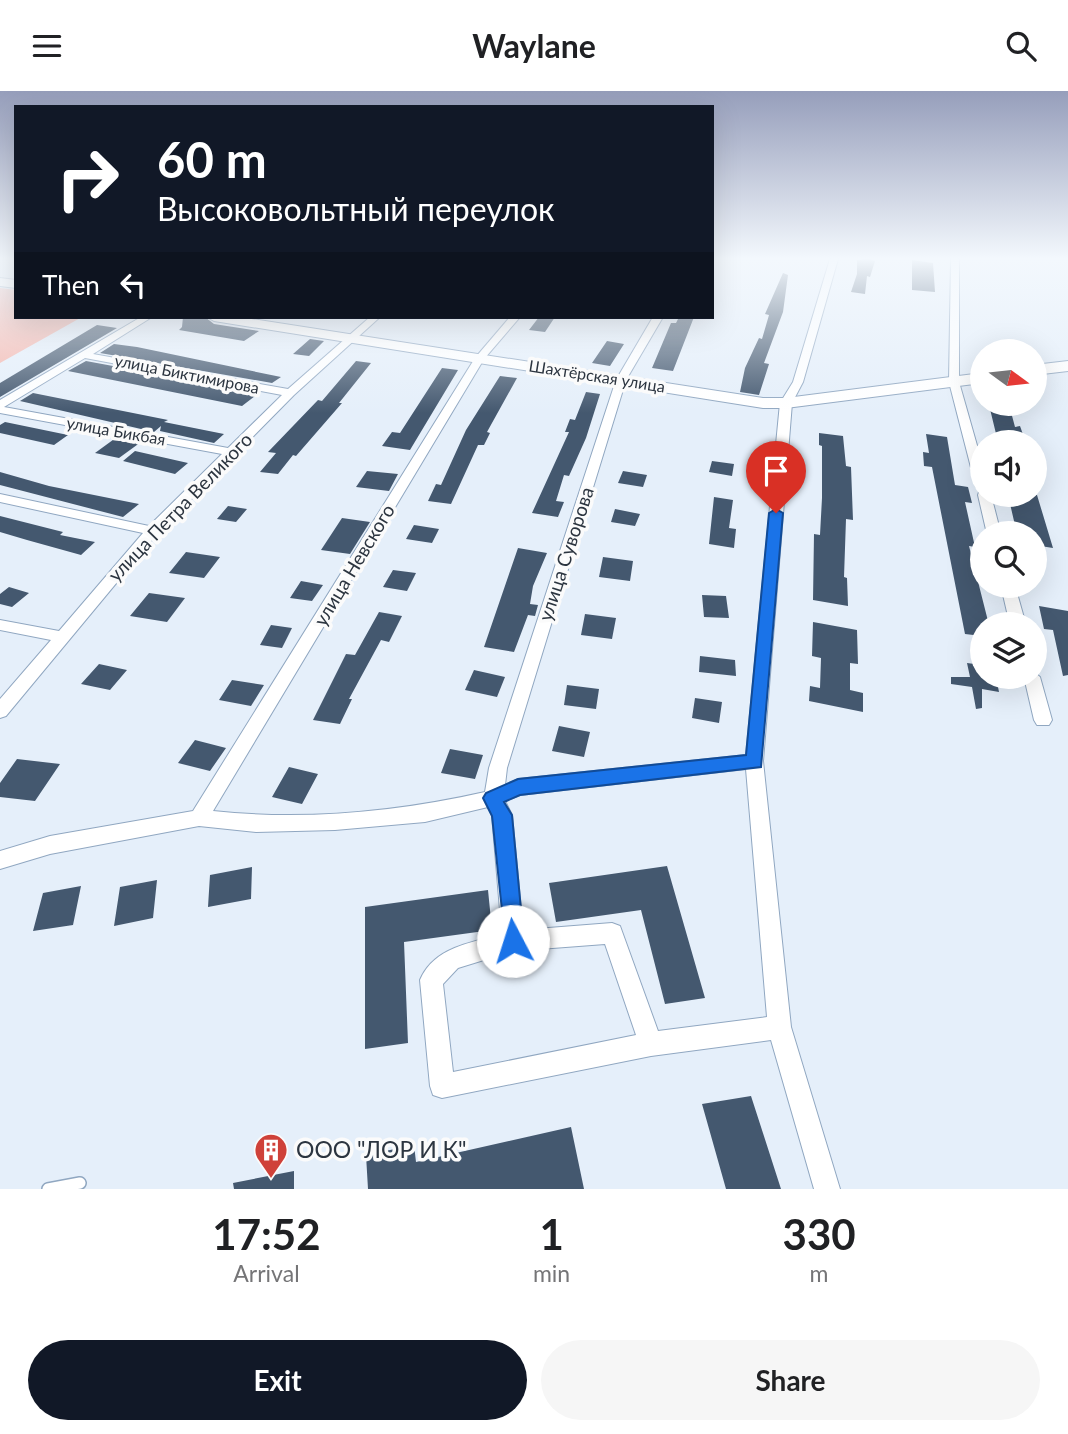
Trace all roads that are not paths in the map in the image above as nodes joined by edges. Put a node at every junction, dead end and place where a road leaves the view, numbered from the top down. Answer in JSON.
{"nodes":[{"id":1,"x":819,"y":310,"type":"edge"},
{"id":2,"x":955,"y":310,"type":"edge"},
{"id":3,"x":144,"y":319,"type":"edge"},
{"id":4,"x":228,"y":319,"type":"edge"},
{"id":5,"x":373,"y":319,"type":"edge"},
{"id":6,"x":513,"y":319,"type":"edge"},
{"id":7,"x":657,"y":319,"type":"edge"},
{"id":8,"x":352,"y":337,"type":"junction"},
{"id":9,"x":84,"y":355,"type":"junction"},
{"id":10,"x":480,"y":358,"type":"junction"},
{"id":11,"x":1068,"y":366,"type":"edge"},
{"id":12,"x":1047,"y":368,"type":"edge"},
{"id":13,"x":621,"y":380,"type":"junction"},
{"id":14,"x":970,"y":380,"type":"edge"},
{"id":15,"x":954,"y":382,"type":"junction"},
{"id":16,"x":290,"y":393,"type":"junction"},
{"id":17,"x":786,"y":403,"type":"junction"},
{"id":18,"x":0,"y":408,"type":"edge"},
{"id":19,"x":970,"y":442,"type":"edge"},
{"id":20,"x":232,"y":452,"type":"junction"},
{"id":21,"x":0,"y":498,"type":"edge"},
{"id":22,"x":152,"y":531,"type":"junction"},
{"id":23,"x":0,"y":625,"type":"edge"},
{"id":24,"x":61,"y":637,"type":"junction"},
{"id":25,"x":1035,"y":689,"type":"edge"},
{"id":26,"x":0,"y":711,"type":"edge"},
{"id":27,"x":1043,"y":720,"type":"dead end"},
{"id":28,"x":754,"y":761,"type":"junction"},
{"id":29,"x":493,"y":798,"type":"junction"},
{"id":30,"x":199,"y":818,"type":"junction"},
{"id":31,"x":0,"y":860,"type":"edge"},
{"id":32,"x":513,"y":941,"type":"junction"},
{"id":33,"x":779,"y":1027,"type":"junction"},
{"id":34,"x":651,"y":1044,"type":"junction"},
{"id":35,"x":80,"y":1183,"type":"dead end"},
{"id":36,"x":48,"y":1189,"type":"edge"},
{"id":37,"x":827,"y":1189,"type":"edge"}],
"edges":[{"from":1,"to":17,"type":"street"},
{"from":2,"to":15,"type":"street"},
{"from":3,"to":9,"type":"street"},
{"from":4,"to":8,"type":"street","name":"Шахтёрская улица"},
{"from":5,"to":8,"type":"street","name":"улица Петра Великого"},
{"from":6,"to":10,"type":"street","name":"улица Невского"},
{"from":7,"to":13,"type":"street","name":"улица Суворова"},
{"from":8,"to":10,"type":"street","name":"Шахтёрская улица"},
{"from":8,"to":16,"type":"street","name":"улица Петра Великого"},
{"from":9,"to":16,"type":"street","name":"улица Биктимирова"},
{"from":9,"to":18,"type":"street"},
{"from":10,"to":13,"type":"street","name":"Шахтёрская улица"},
{"from":10,"to":30,"type":"street","name":"улица Невского"},
{"from":11,"to":12,"type":"street"},
{"from":13,"to":17,"type":"street","name":"Шахтёрская улица"},
{"from":13,"to":29,"type":"street","name":"улица Суворова"},
{"from":14,"to":15,"type":"street","name":"Шахтёрская улица"},
{"from":15,"to":17,"type":"street","name":"Шахтёрская улица"},
{"from":15,"to":19,"type":"street"},
{"from":16,"to":20,"type":"street","name":"улица Петра Великого"},
{"from":17,"to":28,"type":"street"},
{"from":18,"to":20,"type":"street","name":"улица Бикбая"},
{"from":20,"to":22,"type":"street","name":"улица Петра Великого"},
{"from":21,"to":22,"type":"street"},
{"from":22,"to":24,"type":"street","name":"улица Петра Великого"},
{"from":23,"to":24,"type":"street"},
{"from":24,"to":26,"type":"street","name":"улица Петра Великого"},
{"from":25,"to":27,"type":"street"},
{"from":28,"to":29,"type":"street"},
{"from":28,"to":33,"type":"street"},
{"from":29,"to":30,"type":"street"},
{"from":29,"to":32,"type":"street"},
{"from":30,"to":31,"type":"street"},
{"from":32,"to":34,"type":"street"},
{"from":32,"to":34,"type":"street"},
{"from":33,"to":34,"type":"street"},
{"from":33,"to":37,"type":"street"},
{"from":35,"to":36,"type":"lane"}]}
